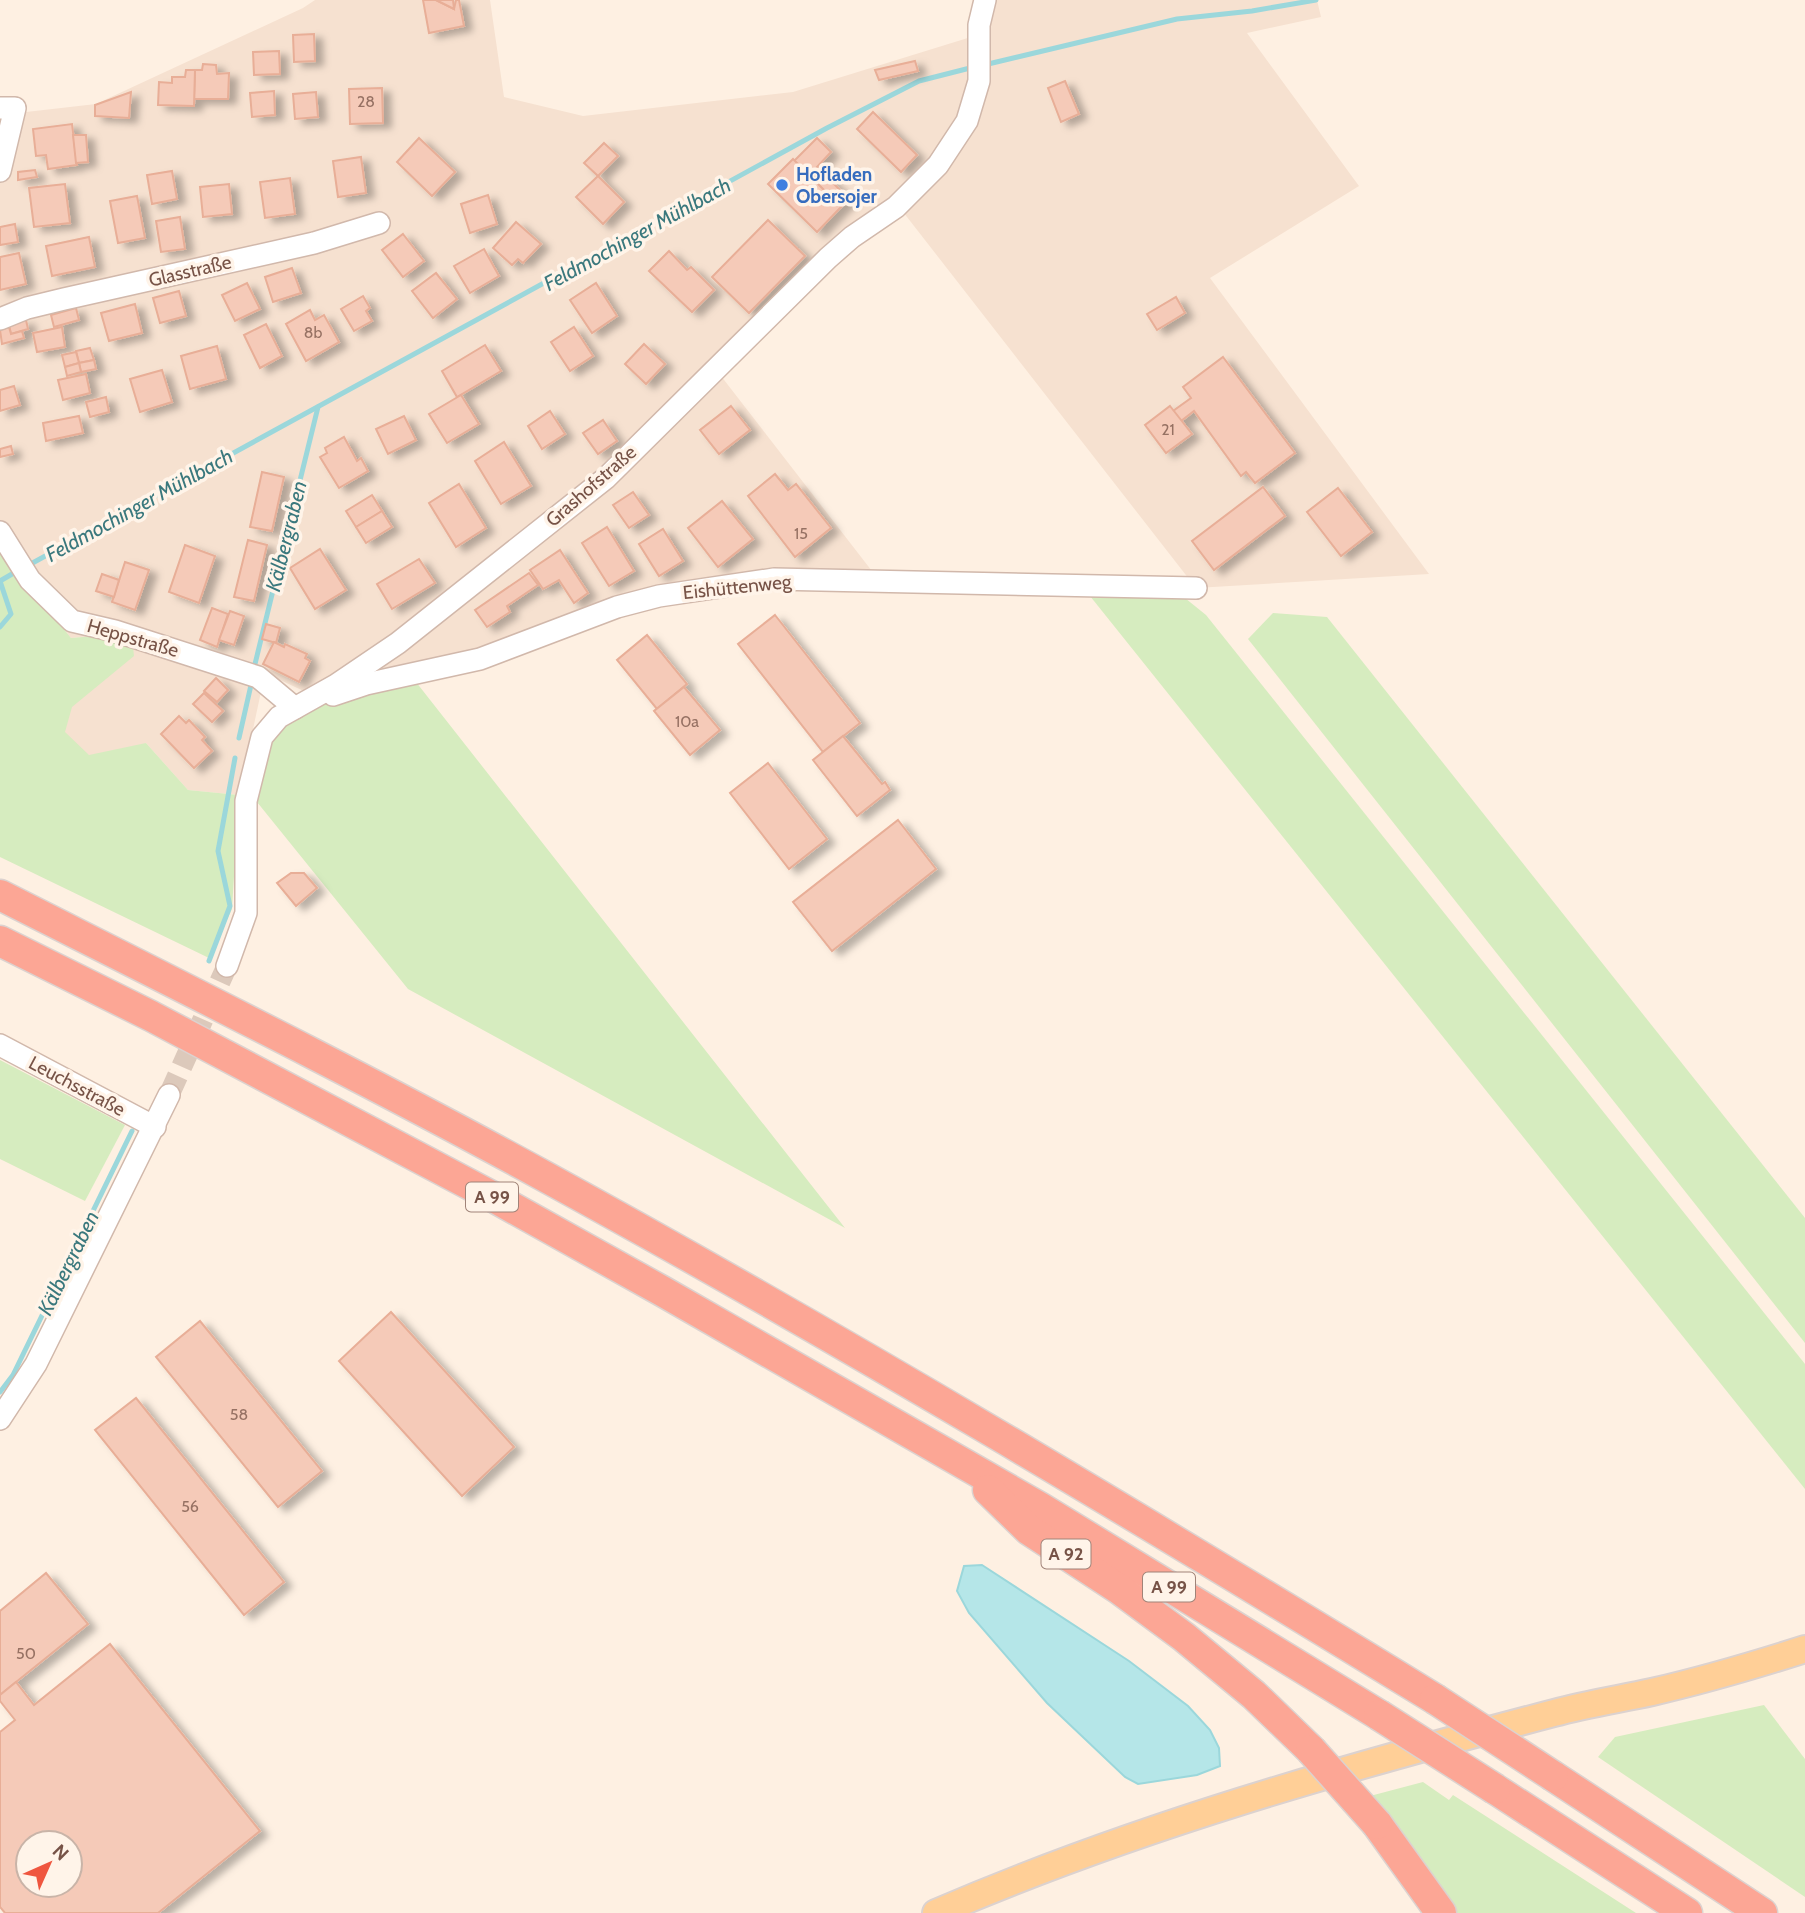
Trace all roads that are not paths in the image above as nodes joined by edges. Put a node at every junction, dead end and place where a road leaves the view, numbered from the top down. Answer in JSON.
{"nodes":[{"id":1,"x":985,"y":0,"type":"edge"},
{"id":2,"x":0,"y":108,"type":"edge"},
{"id":3,"x":0,"y":171,"type":"edge"},
{"id":4,"x":379,"y":223,"type":"dead end"},
{"id":5,"x":0,"y":319,"type":"edge"},
{"id":6,"x":0,"y":533,"type":"edge"},
{"id":7,"x":1196,"y":588,"type":"dead end"},
{"id":8,"x":295,"y":708,"type":"junction"},
{"id":9,"x":0,"y":895,"type":"edge"},
{"id":10,"x":0,"y":941,"type":"edge"},
{"id":11,"x":227,"y":966,"type":"tunnel mouth"},
{"id":12,"x":0,"y":1045,"type":"edge"},
{"id":13,"x":169,"y":1095,"type":"tunnel mouth"},
{"id":14,"x":155,"y":1126,"type":"junction"},
{"id":15,"x":0,"y":1419,"type":"edge"},
{"id":16,"x":958,"y":1460,"type":"junction"},
{"id":17,"x":1805,"y":1649,"type":"edge"},
{"id":18,"x":936,"y":1913,"type":"edge"},
{"id":19,"x":1441,"y":1913,"type":"edge"},
{"id":20,"x":1687,"y":1913,"type":"edge"},
{"id":21,"x":1762,"y":1913,"type":"edge"}],
"edges":[{"from":1,"to":8,"type":"street","name":"Grashofstraße"},
{"from":2,"to":3,"type":"street"},
{"from":4,"to":5,"type":"street","name":"Glasstraße"},
{"from":6,"to":8,"type":"street","name":"Heppstraße"},
{"from":7,"to":8,"type":"street","name":"Eishüttenweg"},
{"from":8,"to":11,"type":"street","name":"Grashofstraße"},
{"from":9,"to":21,"type":"highway","number":"A 99","bridge":true},
{"from":10,"to":16,"type":"highway","number":"A 99"},
{"from":12,"to":14,"type":"street","name":"Leuchsstraße"},
{"from":13,"to":14,"type":"street"},
{"from":14,"to":15,"type":"street"},
{"from":16,"to":19,"type":"highway","number":"A 92","bridge":true},
{"from":16,"to":20,"type":"highway","number":"A 99","bridge":true},
{"from":17,"to":18,"type":"main road"}]}
